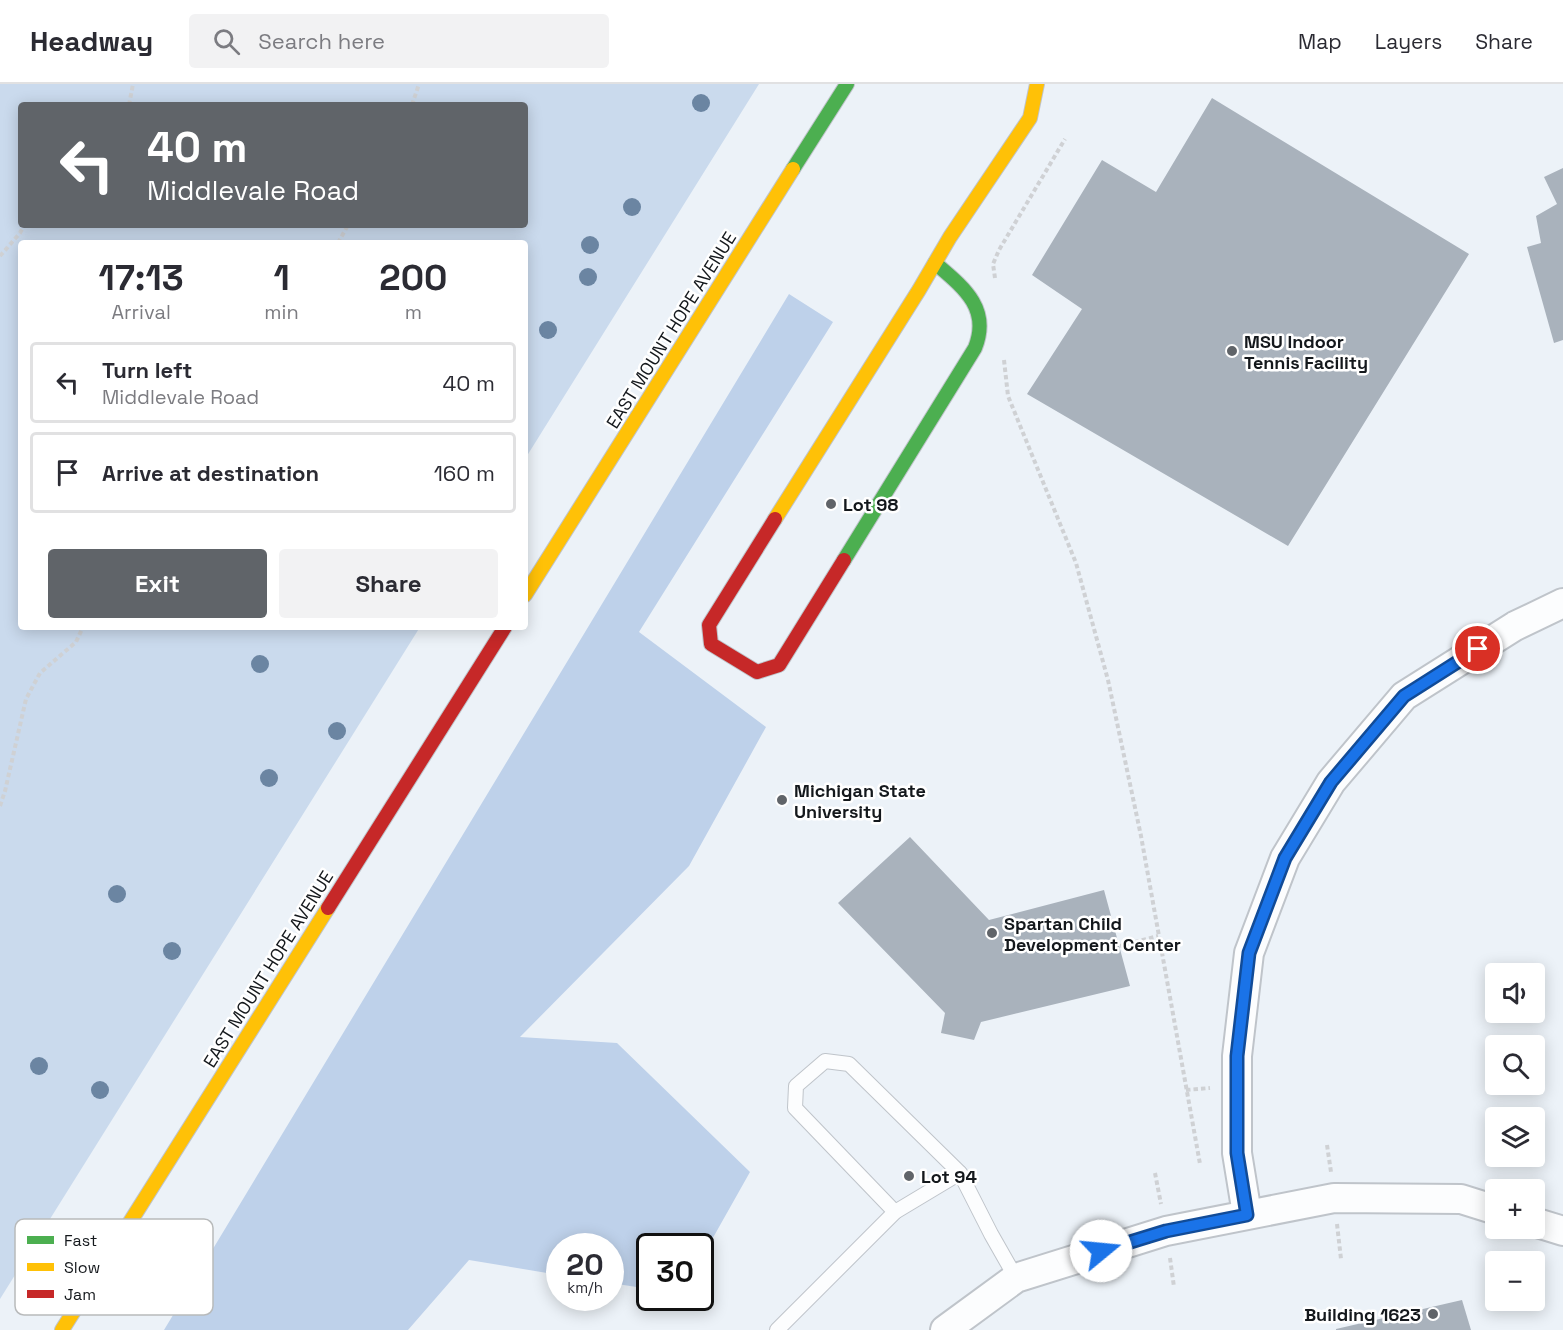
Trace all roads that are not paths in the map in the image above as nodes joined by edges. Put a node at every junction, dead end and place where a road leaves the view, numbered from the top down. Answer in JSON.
{"nodes":[{"id":1,"x":846,"y":84,"type":"edge"},
{"id":2,"x":1037,"y":84,"type":"edge"},
{"id":3,"x":935,"y":263,"type":"junction"},
{"id":4,"x":528,"y":590,"type":"edge"},
{"id":5,"x":1563,"y":603,"type":"edge"},
{"id":6,"x":503,"y":630,"type":"edge"},
{"id":7,"x":960,"y":1173,"type":"junction"},
{"id":8,"x":1485,"y":1207,"type":"edge"},
{"id":9,"x":895,"y":1212,"type":"junction"},
{"id":10,"x":1247,"y":1215,"type":"junction"},
{"id":11,"x":132,"y":1219,"type":"edge"},
{"id":12,"x":1545,"y":1225,"type":"edge"},
{"id":13,"x":1563,"y":1231,"type":"edge"},
{"id":14,"x":1016,"y":1278,"type":"junction"},
{"id":15,"x":71,"y":1315,"type":"edge"},
{"id":16,"x":62,"y":1330,"type":"edge"},
{"id":17,"x":777,"y":1330,"type":"edge"},
{"id":18,"x":945,"y":1330,"type":"edge"}],
"edges":[{"from":1,"to":4,"type":"street","name":"EAST MOUNT HOPE AVENUE"},
{"from":2,"to":3,"type":"street"},
{"from":3,"to":3,"type":"street"},
{"from":5,"to":10,"type":"street"},
{"from":6,"to":11,"type":"street","name":"EAST MOUNT HOPE AVENUE"},
{"from":7,"to":9,"type":"lane"},
{"from":7,"to":9,"type":"lane"},
{"from":7,"to":14,"type":"lane"},
{"from":8,"to":10,"type":"street"},
{"from":9,"to":17,"type":"lane"},
{"from":10,"to":14,"type":"street"},
{"from":12,"to":13,"type":"street"},
{"from":14,"to":18,"type":"street"},
{"from":15,"to":16,"type":"street","name":"EAST MOUNT HOPE AVENUE"}]}
